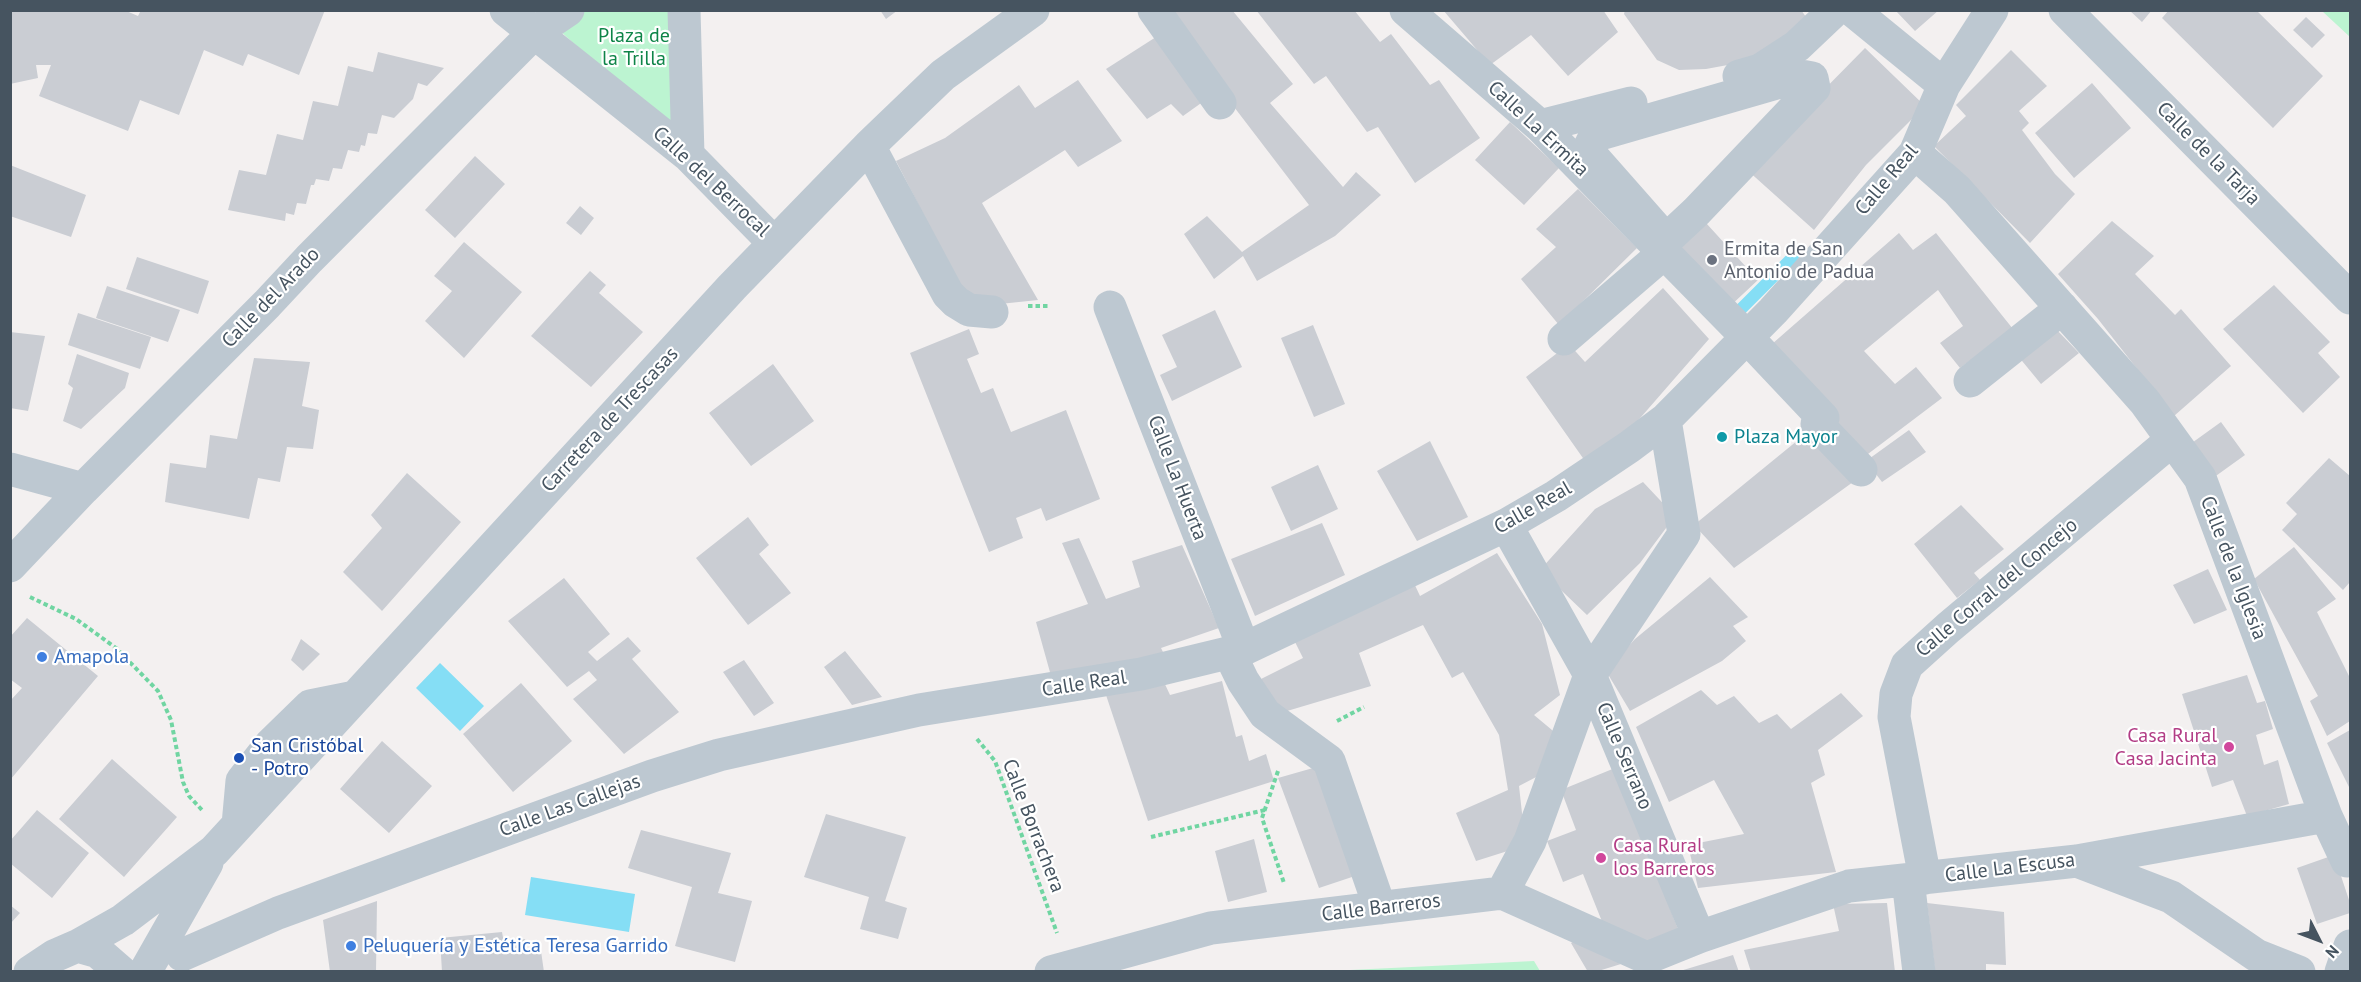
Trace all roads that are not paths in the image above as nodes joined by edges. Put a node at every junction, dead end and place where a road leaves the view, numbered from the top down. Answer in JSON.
{"nodes":[{"id":1,"x":506,"y":10,"type":"edge"},
{"id":2,"x":568,"y":10,"type":"edge"},
{"id":3,"x":684,"y":10,"type":"edge"},
{"id":4,"x":1033,"y":10,"type":"edge"},
{"id":5,"x":1154,"y":10,"type":"edge"},
{"id":6,"x":1406,"y":10,"type":"edge"},
{"id":7,"x":1835,"y":10,"type":"edge"},
{"id":8,"x":1852,"y":10,"type":"edge"},
{"id":9,"x":1992,"y":10,"type":"edge"},
{"id":10,"x":2065,"y":10,"type":"edge"},
{"id":11,"x":534,"y":33,"type":"junction"},
{"id":12,"x":1944,"y":85,"type":"junction"},
{"id":13,"x":1220,"y":103,"type":"dead end"},
{"id":14,"x":1540,"y":126,"type":"junction"},
{"id":15,"x":869,"y":146,"type":"junction"},
{"id":16,"x":1915,"y":153,"type":"junction"},
{"id":17,"x":688,"y":155,"type":"junction"},
{"id":18,"x":774,"y":243,"type":"junction"},
{"id":19,"x":1665,"y":247,"type":"junction"},
{"id":20,"x":2350,"y":298,"type":"edge"},
{"id":21,"x":1110,"y":308,"type":"dead end"},
{"id":22,"x":2062,"y":308,"type":"junction"},
{"id":23,"x":992,"y":312,"type":"dead end"},
{"id":24,"x":1747,"y":338,"type":"junction"},
{"id":25,"x":1564,"y":339,"type":"dead end"},
{"id":26,"x":1970,"y":381,"type":"dead end"},
{"id":27,"x":1665,"y":420,"type":"junction"},
{"id":28,"x":2172,"y":440,"type":"junction"},
{"id":29,"x":10,"y":469,"type":"edge"},
{"id":30,"x":1862,"y":470,"type":"dead end"},
{"id":31,"x":83,"y":489,"type":"junction"},
{"id":32,"x":1506,"y":525,"type":"junction"},
{"id":33,"x":10,"y":566,"type":"edge"},
{"id":34,"x":1237,"y":651,"type":"junction"},
{"id":35,"x":1590,"y":675,"type":"junction"},
{"id":36,"x":962,"y":704,"type":"joint"},
{"id":37,"x":2326,"y":816,"type":"junction"},
{"id":38,"x":214,"y":851,"type":"junction"},
{"id":39,"x":2077,"y":861,"type":"junction"},
{"id":40,"x":2349,"y":864,"type":"edge"},
{"id":41,"x":1916,"y":879,"type":"junction"},
{"id":42,"x":1502,"y":893,"type":"junction"},
{"id":43,"x":1380,"y":908,"type":"junction"},
{"id":44,"x":172,"y":924,"type":"junction"},
{"id":45,"x":1700,"y":937,"type":"junction"},
{"id":46,"x":77,"y":946,"type":"junction"},
{"id":47,"x":2350,"y":946,"type":"edge"},
{"id":48,"x":184,"y":963,"type":"edge"},
{"id":49,"x":1060,"y":969,"type":"edge"},
{"id":50,"x":30,"y":972,"type":"edge"},
{"id":51,"x":121,"y":972,"type":"edge"},
{"id":52,"x":145,"y":972,"type":"edge"},
{"id":53,"x":1919,"y":972,"type":"edge"},
{"id":54,"x":2299,"y":972,"type":"edge"},
{"id":55,"x":2341,"y":972,"type":"edge"}],
"edges":[{"from":1,"to":11,"type":"street","name":"Calle del Berrocal"},
{"from":2,"to":11,"type":"street"},
{"from":3,"to":17,"type":"street"},
{"from":4,"to":15,"type":"street","name":"Carretera de Trescasas"},
{"from":5,"to":13,"type":"street"},
{"from":6,"to":14,"type":"street","name":"Calle La Ermita"},
{"from":7,"to":14,"type":"street"},
{"from":8,"to":12,"type":"street"},
{"from":9,"to":12,"type":"street","name":"Calle Real"},
{"from":10,"to":20,"type":"street","name":"Calle de la Tarja"},
{"from":11,"to":17,"type":"street","name":"Calle del Berrocal"},
{"from":11,"to":31,"type":"street","name":"Calle del Arado"},
{"from":12,"to":16,"type":"street","name":"Calle Real"},
{"from":14,"to":19,"type":"street","name":"Calle La Ermita"},
{"from":15,"to":18,"type":"street","name":"Carretera de Trescasas"},
{"from":15,"to":23,"type":"street"},
{"from":16,"to":22,"type":"street","name":"Calle de la Iglesia"},
{"from":16,"to":24,"type":"street","name":"Calle Real"},
{"from":17,"to":18,"type":"street","name":"Calle del Berrocal"},
{"from":18,"to":38,"type":"street","name":"Carretera de Trescasas"},
{"from":19,"to":19,"type":"street"},
{"from":19,"to":24,"type":"street","name":"Calle La Ermita"},
{"from":19,"to":25,"type":"street"},
{"from":21,"to":34,"type":"street","name":"Calle La Huerta"},
{"from":22,"to":26,"type":"street"},
{"from":22,"to":28,"type":"street","name":"Calle de la Iglesia"},
{"from":24,"to":27,"type":"street","name":"Calle Real"},
{"from":24,"to":30,"type":"street","name":"Calle La Ermita"},
{"from":27,"to":32,"type":"street","name":"Calle Real"},
{"from":27,"to":35,"type":"street"},
{"from":28,"to":37,"type":"street","name":"Calle de la Iglesia"},
{"from":28,"to":41,"type":"street","name":"Calle Corral del Concejo"},
{"from":29,"to":31,"type":"street"},
{"from":31,"to":33,"type":"street","name":"Calle del Arado"},
{"from":32,"to":34,"type":"street","name":"Calle Real"},
{"from":32,"to":35,"type":"street","name":"Calle Serrano"},
{"from":34,"to":36,"type":"street","name":"Calle Real"},
{"from":34,"to":43,"type":"street","name":"Calle La Huerta"},
{"from":35,"to":42,"type":"street","name":"Calle Serrano"},
{"from":35,"to":45,"type":"street","name":"Calle Serrano"},
{"from":36,"to":48,"type":"street","name":"Calle Las Callejas"},
{"from":37,"to":39,"type":"street","name":"Calle La Escusa"},
{"from":37,"to":40,"type":"street","name":"Calle de la Iglesia"},
{"from":38,"to":44,"type":"street","name":"Carretera de Trescasas"},
{"from":38,"to":46,"type":"street","name":"Carretera de Trescasas"},
{"from":39,"to":41,"type":"street","name":"Calle La Escusa"},
{"from":39,"to":54,"type":"street"},
{"from":41,"to":45,"type":"street","name":"Calle La Escusa"},
{"from":41,"to":53,"type":"street","name":"Calle Corral del Concejo"},
{"from":42,"to":43,"type":"street","name":"Calle Barreros"},
{"from":42,"to":45,"type":"street"},
{"from":43,"to":49,"type":"street","name":"Calle Barreros"},
{"from":44,"to":48,"type":"street"},
{"from":44,"to":52,"type":"street","name":"Carretera de Trescasas"},
{"from":46,"to":50,"type":"street","name":"Carretera de Trescasas"},
{"from":46,"to":51,"type":"street"},
{"from":47,"to":55,"type":"street"}]}
